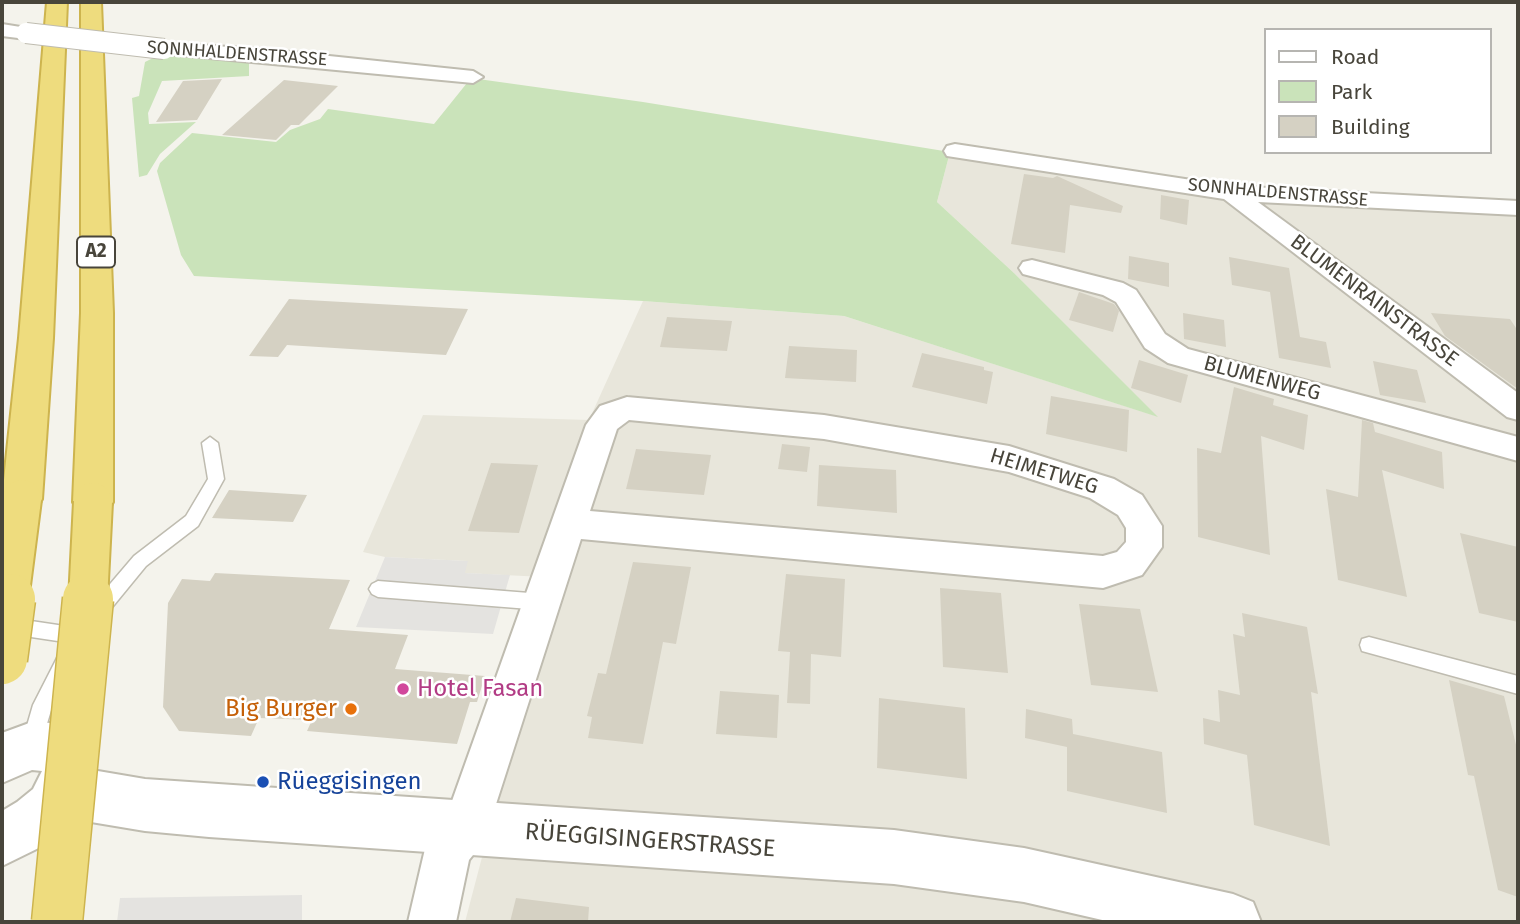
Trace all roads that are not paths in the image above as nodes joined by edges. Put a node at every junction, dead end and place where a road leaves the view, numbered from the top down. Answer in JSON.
{"nodes":[{"id":1,"x":57,"y":2,"type":"edge"},
{"id":2,"x":91,"y":2,"type":"edge"},
{"id":3,"x":2,"y":30,"type":"edge"},
{"id":4,"x":473,"y":77,"type":"dead end"},
{"id":5,"x":955,"y":151,"type":"dead end"},
{"id":6,"x":1231,"y":193,"type":"junction"},
{"id":7,"x":1518,"y":208,"type":"edge"},
{"id":8,"x":1032,"y":268,"type":"dead end"},
{"id":9,"x":1518,"y":409,"type":"edge"},
{"id":10,"x":210,"y":443,"type":"dead end"},
{"id":11,"x":1518,"y":449,"type":"edge"},
{"id":12,"x":569,"y":523,"type":"junction"},
{"id":13,"x":379,"y":589,"type":"dead end"},
{"id":14,"x":542,"y":602,"type":"junction"},
{"id":15,"x":2,"y":625,"type":"edge"},
{"id":16,"x":78,"y":636,"type":"junction"},
{"id":17,"x":1368,"y":645,"type":"dead end"},
{"id":18,"x":2,"y":659,"type":"edge"},
{"id":19,"x":1518,"y":685,"type":"edge"},
{"id":20,"x":17,"y":752,"type":"edge"},
{"id":21,"x":61,"y":791,"type":"junction"},
{"id":22,"x":465,"y":829,"type":"junction"},
{"id":23,"x":2,"y":839,"type":"edge"},
{"id":24,"x":57,"y":922,"type":"edge"},
{"id":25,"x":432,"y":922,"type":"edge"},
{"id":26,"x":1233,"y":922,"type":"edge"}],
"edges":[{"from":1,"to":18,"type":"highway","bridge":true},
{"from":2,"to":24,"type":"highway","number":"A2","bridge":true},
{"from":3,"to":4,"type":"street","name":"SONNHALDENSTRASSE","bridge":true},
{"from":5,"to":6,"type":"street","name":"SONNHALDENSTRASSE"},
{"from":6,"to":7,"type":"street","name":"SONNHALDENSTRASSE"},
{"from":6,"to":9,"type":"street","name":"BLUMENRAINSTRASSE"},
{"from":8,"to":11,"type":"street","name":"BLUMENWEG"},
{"from":10,"to":16,"type":"lane"},
{"from":12,"to":12,"type":"street","name":"HEIMETWEG"},
{"from":12,"to":14,"type":"street","name":"HEIMETWEG"},
{"from":13,"to":14,"type":"lane"},
{"from":14,"to":22,"type":"street","name":"HEIMETWEG"},
{"from":15,"to":16,"type":"lane"},
{"from":16,"to":20,"type":"lane"},
{"from":17,"to":19,"type":"lane"},
{"from":20,"to":21,"type":"street"},
{"from":21,"to":22,"type":"street","name":"RÜEGGISINGERSTRASSE"},
{"from":21,"to":23,"type":"street"},
{"from":22,"to":25,"type":"street","name":"HEIMETWEG"},
{"from":22,"to":26,"type":"street","name":"RÜEGGISINGERSTRASSE"}]}
